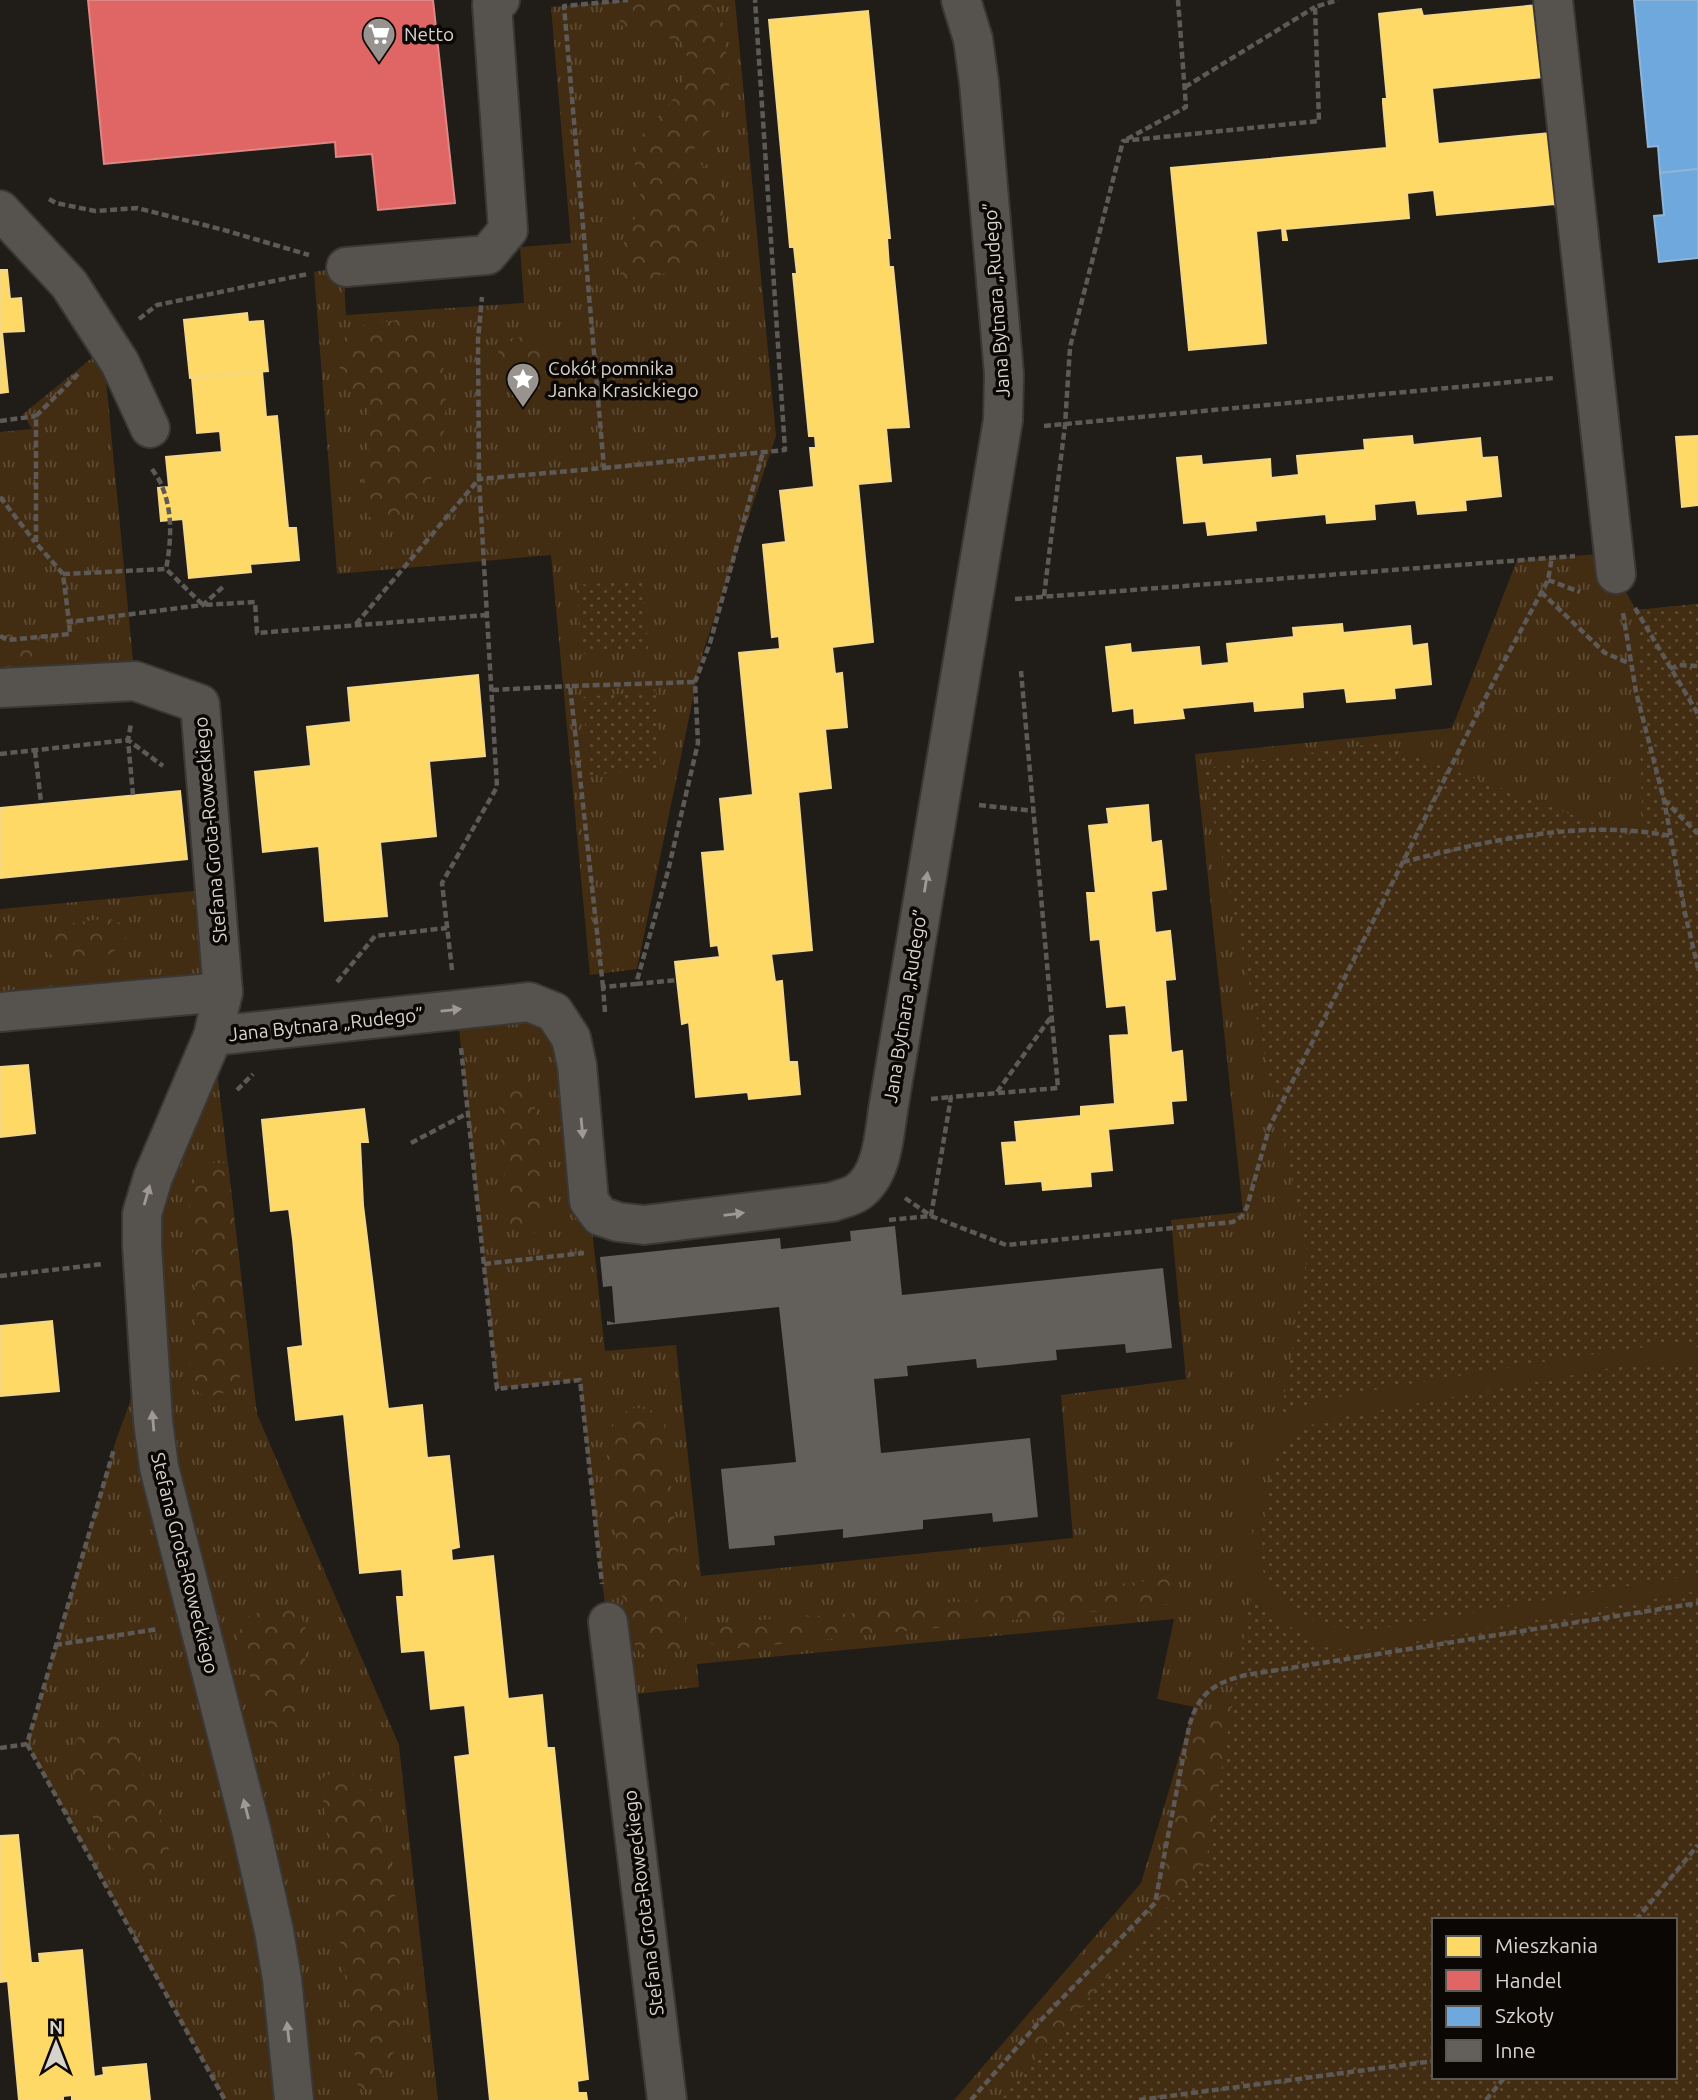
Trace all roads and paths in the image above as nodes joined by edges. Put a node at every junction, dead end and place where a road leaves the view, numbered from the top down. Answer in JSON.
{"nodes":[{"id":1,"x":500,"y":0,"type":"edge"},
{"id":2,"x":628,"y":0,"type":"edge"},
{"id":3,"x":755,"y":0,"type":"edge"},
{"id":4,"x":961,"y":0,"type":"edge"},
{"id":5,"x":1178,"y":0,"type":"edge"},
{"id":6,"x":1338,"y":0,"type":"edge"},
{"id":7,"x":1553,"y":0,"type":"edge"},
{"id":8,"x":1315,"y":7,"type":"junction"},
{"id":9,"x":1185,"y":87,"type":"junction"},
{"id":10,"x":1123,"y":141,"type":"junction"},
{"id":11,"x":45,"y":196,"type":"dead end"},
{"id":12,"x":0,"y":210,"type":"edge"},
{"id":13,"x":487,"y":255,"type":"junction"},
{"id":14,"x":346,"y":267,"type":"junction"},
{"id":15,"x":135,"y":323,"type":"dead end"},
{"id":16,"x":86,"y":366,"type":"dead end"},
{"id":17,"x":1593,"y":374,"type":"junction"},
{"id":18,"x":36,"y":416,"type":"junction"},
{"id":19,"x":0,"y":421,"type":"edge"},
{"id":20,"x":1065,"y":425,"type":"junction"},
{"id":21,"x":1001,"y":431,"type":"junction"},
{"id":22,"x":150,"y":445,"type":"joint"},
{"id":23,"x":764,"y":452,"type":"junction"},
{"id":24,"x":604,"y":468,"type":"junction"},
{"id":25,"x":479,"y":479,"type":"junction"},
{"id":26,"x":0,"y":497,"type":"edge"},
{"id":27,"x":36,"y":543,"type":"junction"},
{"id":28,"x":1552,"y":558,"type":"junction"},
{"id":29,"x":1615,"y":563,"type":"junction"},
{"id":30,"x":166,"y":569,"type":"junction"},
{"id":31,"x":63,"y":574,"type":"junction"},
{"id":32,"x":225,"y":585,"type":"dead end"},
{"id":33,"x":1541,"y":592,"type":"junction"},
{"id":34,"x":1044,"y":596,"type":"junction"},
{"id":35,"x":972,"y":602,"type":"junction"},
{"id":36,"x":203,"y":606,"type":"junction"},
{"id":37,"x":487,"y":615,"type":"junction"},
{"id":38,"x":69,"y":622,"type":"junction"},
{"id":39,"x":355,"y":625,"type":"junction"},
{"id":40,"x":0,"y":636,"type":"edge"},
{"id":41,"x":1630,"y":663,"type":"junction"},
{"id":42,"x":1698,"y":666,"type":"edge"},
{"id":43,"x":1670,"y":669,"type":"junction"},
{"id":44,"x":1021,"y":671,"type":"dead end"},
{"id":45,"x":695,"y":682,"type":"junction"},
{"id":46,"x":570,"y":686,"type":"junction"},
{"id":47,"x":0,"y":688,"type":"edge"},
{"id":48,"x":492,"y":690,"type":"junction"},
{"id":49,"x":1698,"y":714,"type":"edge"},
{"id":50,"x":128,"y":740,"type":"dead end"},
{"id":51,"x":35,"y":751,"type":"junction"},
{"id":52,"x":0,"y":754,"type":"edge"},
{"id":53,"x":1664,"y":800,"type":"junction"},
{"id":54,"x":41,"y":802,"type":"dead end"},
{"id":55,"x":967,"y":804,"type":"dead end"},
{"id":56,"x":1034,"y":811,"type":"junction"},
{"id":57,"x":1698,"y":834,"type":"edge"},
{"id":58,"x":1671,"y":836,"type":"junction"},
{"id":59,"x":1403,"y":862,"type":"junction"},
{"id":60,"x":447,"y":928,"type":"junction"},
{"id":61,"x":1698,"y":968,"type":"edge"},
{"id":62,"x":677,"y":980,"type":"dead end"},
{"id":63,"x":636,"y":984,"type":"junction"},
{"id":64,"x":603,"y":987,"type":"junction"},
{"id":65,"x":223,"y":992,"type":"junction"},
{"id":66,"x":457,"y":1010,"type":"junction"},
{"id":67,"x":0,"y":1012,"type":"edge"},
{"id":68,"x":605,"y":1013,"type":"dead end"},
{"id":69,"x":1051,"y":1017,"type":"junction"},
{"id":70,"x":301,"y":1026,"type":"junction"},
{"id":71,"x":213,"y":1036,"type":"junction"},
{"id":72,"x":256,"y":1071,"type":"dead end"},
{"id":73,"x":236,"y":1090,"type":"dead end"},
{"id":74,"x":997,"y":1092,"type":"junction"},
{"id":75,"x":468,"y":1113,"type":"junction"},
{"id":76,"x":411,"y":1143,"type":"dead end"},
{"id":77,"x":872,"y":1177,"type":"junction"},
{"id":78,"x":930,"y":1216,"type":"junction"},
{"id":79,"x":142,"y":1260,"type":"junction"},
{"id":80,"x":0,"y":1276,"type":"edge"},
{"id":81,"x":116,"y":1440,"type":"dead end"},
{"id":82,"x":600,"y":1567,"type":"dead end"},
{"id":83,"x":1698,"y":1603,"type":"edge"},
{"id":84,"x":608,"y":1622,"type":"dead end"},
{"id":85,"x":27,"y":1744,"type":"junction"},
{"id":86,"x":0,"y":1748,"type":"edge"},
{"id":87,"x":1698,"y":1845,"type":"edge"},
{"id":88,"x":1638,"y":1918,"type":"edge"},
{"id":89,"x":1432,"y":2061,"type":"edge"},
{"id":90,"x":1503,"y":2079,"type":"edge"},
{"id":91,"x":225,"y":2100,"type":"edge"},
{"id":92,"x":294,"y":2100,"type":"edge"},
{"id":93,"x":667,"y":2100,"type":"edge"},
{"id":94,"x":971,"y":2100,"type":"edge"},
{"id":95,"x":1139,"y":2100,"type":"edge"},
{"id":96,"x":1486,"y":2100,"type":"edge"}],
"edges":[{"from":1,"to":13,"type":"street"},
{"from":2,"to":24,"type":"path"},
{"from":3,"to":23,"type":"path"},
{"from":4,"to":21,"type":"street","name":"Jana Bytnara „Rudego”"},
{"from":5,"to":9,"type":"path"},
{"from":6,"to":8,"type":"path"},
{"from":7,"to":17,"type":"street"},
{"from":8,"to":9,"type":"path"},
{"from":8,"to":10,"type":"path"},
{"from":9,"to":10,"type":"path"},
{"from":10,"to":20,"type":"path"},
{"from":11,"to":14,"type":"path"},
{"from":12,"to":22,"type":"street"},
{"from":13,"to":14,"type":"street"},
{"from":13,"to":25,"type":"path"},
{"from":14,"to":15,"type":"path"},
{"from":16,"to":18,"type":"path"},
{"from":17,"to":20,"type":"path"},
{"from":17,"to":29,"type":"street"},
{"from":18,"to":19,"type":"path"},
{"from":18,"to":27,"type":"path"},
{"from":20,"to":21,"type":"path"},
{"from":20,"to":34,"type":"path"},
{"from":21,"to":35,"type":"street","name":"Jana Bytnara „Rudego”"},
{"from":22,"to":30,"type":"path"},
{"from":23,"to":24,"type":"path"},
{"from":23,"to":45,"type":"path"},
{"from":24,"to":25,"type":"path"},
{"from":25,"to":37,"type":"path"},
{"from":25,"to":39,"type":"path"},
{"from":26,"to":27,"type":"path"},
{"from":27,"to":31,"type":"path"},
{"from":28,"to":29,"type":"path"},
{"from":28,"to":33,"type":"path"},
{"from":28,"to":34,"type":"path"},
{"from":29,"to":41,"type":"path"},
{"from":29,"to":43,"type":"path"},
{"from":30,"to":31,"type":"path"},
{"from":30,"to":36,"type":"path"},
{"from":31,"to":38,"type":"path"},
{"from":32,"to":36,"type":"path"},
{"from":33,"to":41,"type":"path"},
{"from":33,"to":59,"type":"path"},
{"from":34,"to":35,"type":"path"},
{"from":77,"to":35,"type":"street","name":"Jana Bytnara „Rudego”","one_way":true},
{"from":36,"to":38,"type":"path"},
{"from":36,"to":39,"type":"path"},
{"from":37,"to":39,"type":"path"},
{"from":37,"to":48,"type":"path"},
{"from":38,"to":40,"type":"path"},
{"from":41,"to":53,"type":"path"},
{"from":42,"to":43,"type":"path"},
{"from":43,"to":49,"type":"path"},
{"from":44,"to":56,"type":"path"},
{"from":45,"to":46,"type":"path"},
{"from":45,"to":63,"type":"path"},
{"from":46,"to":48,"type":"path"},
{"from":46,"to":64,"type":"path"},
{"from":47,"to":65,"type":"street","name":"Stefana Grota-Roweckiego"},
{"from":48,"to":60,"type":"path"},
{"from":50,"to":51,"type":"path"},
{"from":51,"to":52,"type":"path"},
{"from":51,"to":54,"type":"path"},
{"from":53,"to":57,"type":"path"},
{"from":53,"to":58,"type":"path"},
{"from":55,"to":56,"type":"path"},
{"from":56,"to":69,"type":"path"},
{"from":58,"to":59,"type":"path"},
{"from":58,"to":61,"type":"path"},
{"from":59,"to":78,"type":"path"},
{"from":60,"to":66,"type":"path"},
{"from":60,"to":70,"type":"path"},
{"from":62,"to":63,"type":"path"},
{"from":63,"to":64,"type":"path"},
{"from":64,"to":68,"type":"path"},
{"from":65,"to":67,"type":"street"},
{"from":65,"to":71,"type":"street","name":"Stefana Grota-Roweckiego"},
{"from":70,"to":66,"type":"street","name":"Jana Bytnara „Rudego”","one_way":true},
{"from":66,"to":75,"type":"path"},
{"from":66,"to":77,"type":"street","name":"Jana Bytnara „Rudego”","one_way":true},
{"from":69,"to":74,"type":"path"},
{"from":69,"to":74,"type":"path"},
{"from":70,"to":71,"type":"street","name":"Jana Bytnara „Rudego”"},
{"from":79,"to":71,"type":"street","name":"Stefana Grota-Roweckiego","one_way":true},
{"from":72,"to":73,"type":"path"},
{"from":74,"to":78,"type":"path"},
{"from":75,"to":76,"type":"path"},
{"from":75,"to":82,"type":"path"},
{"from":77,"to":78,"type":"path"},
{"from":79,"to":80,"type":"path"},
{"from":92,"to":79,"type":"street","name":"Stefana Grota-Roweckiego","one_way":true},
{"from":81,"to":85,"type":"path"},
{"from":83,"to":94,"type":"path"},
{"from":84,"to":93,"type":"street","name":"Stefana Grota-Roweckiego"},
{"from":85,"to":86,"type":"path"},
{"from":85,"to":91,"type":"path"},
{"from":87,"to":88,"type":"path"},
{"from":89,"to":95,"type":"path"},
{"from":90,"to":96,"type":"path"}]}
